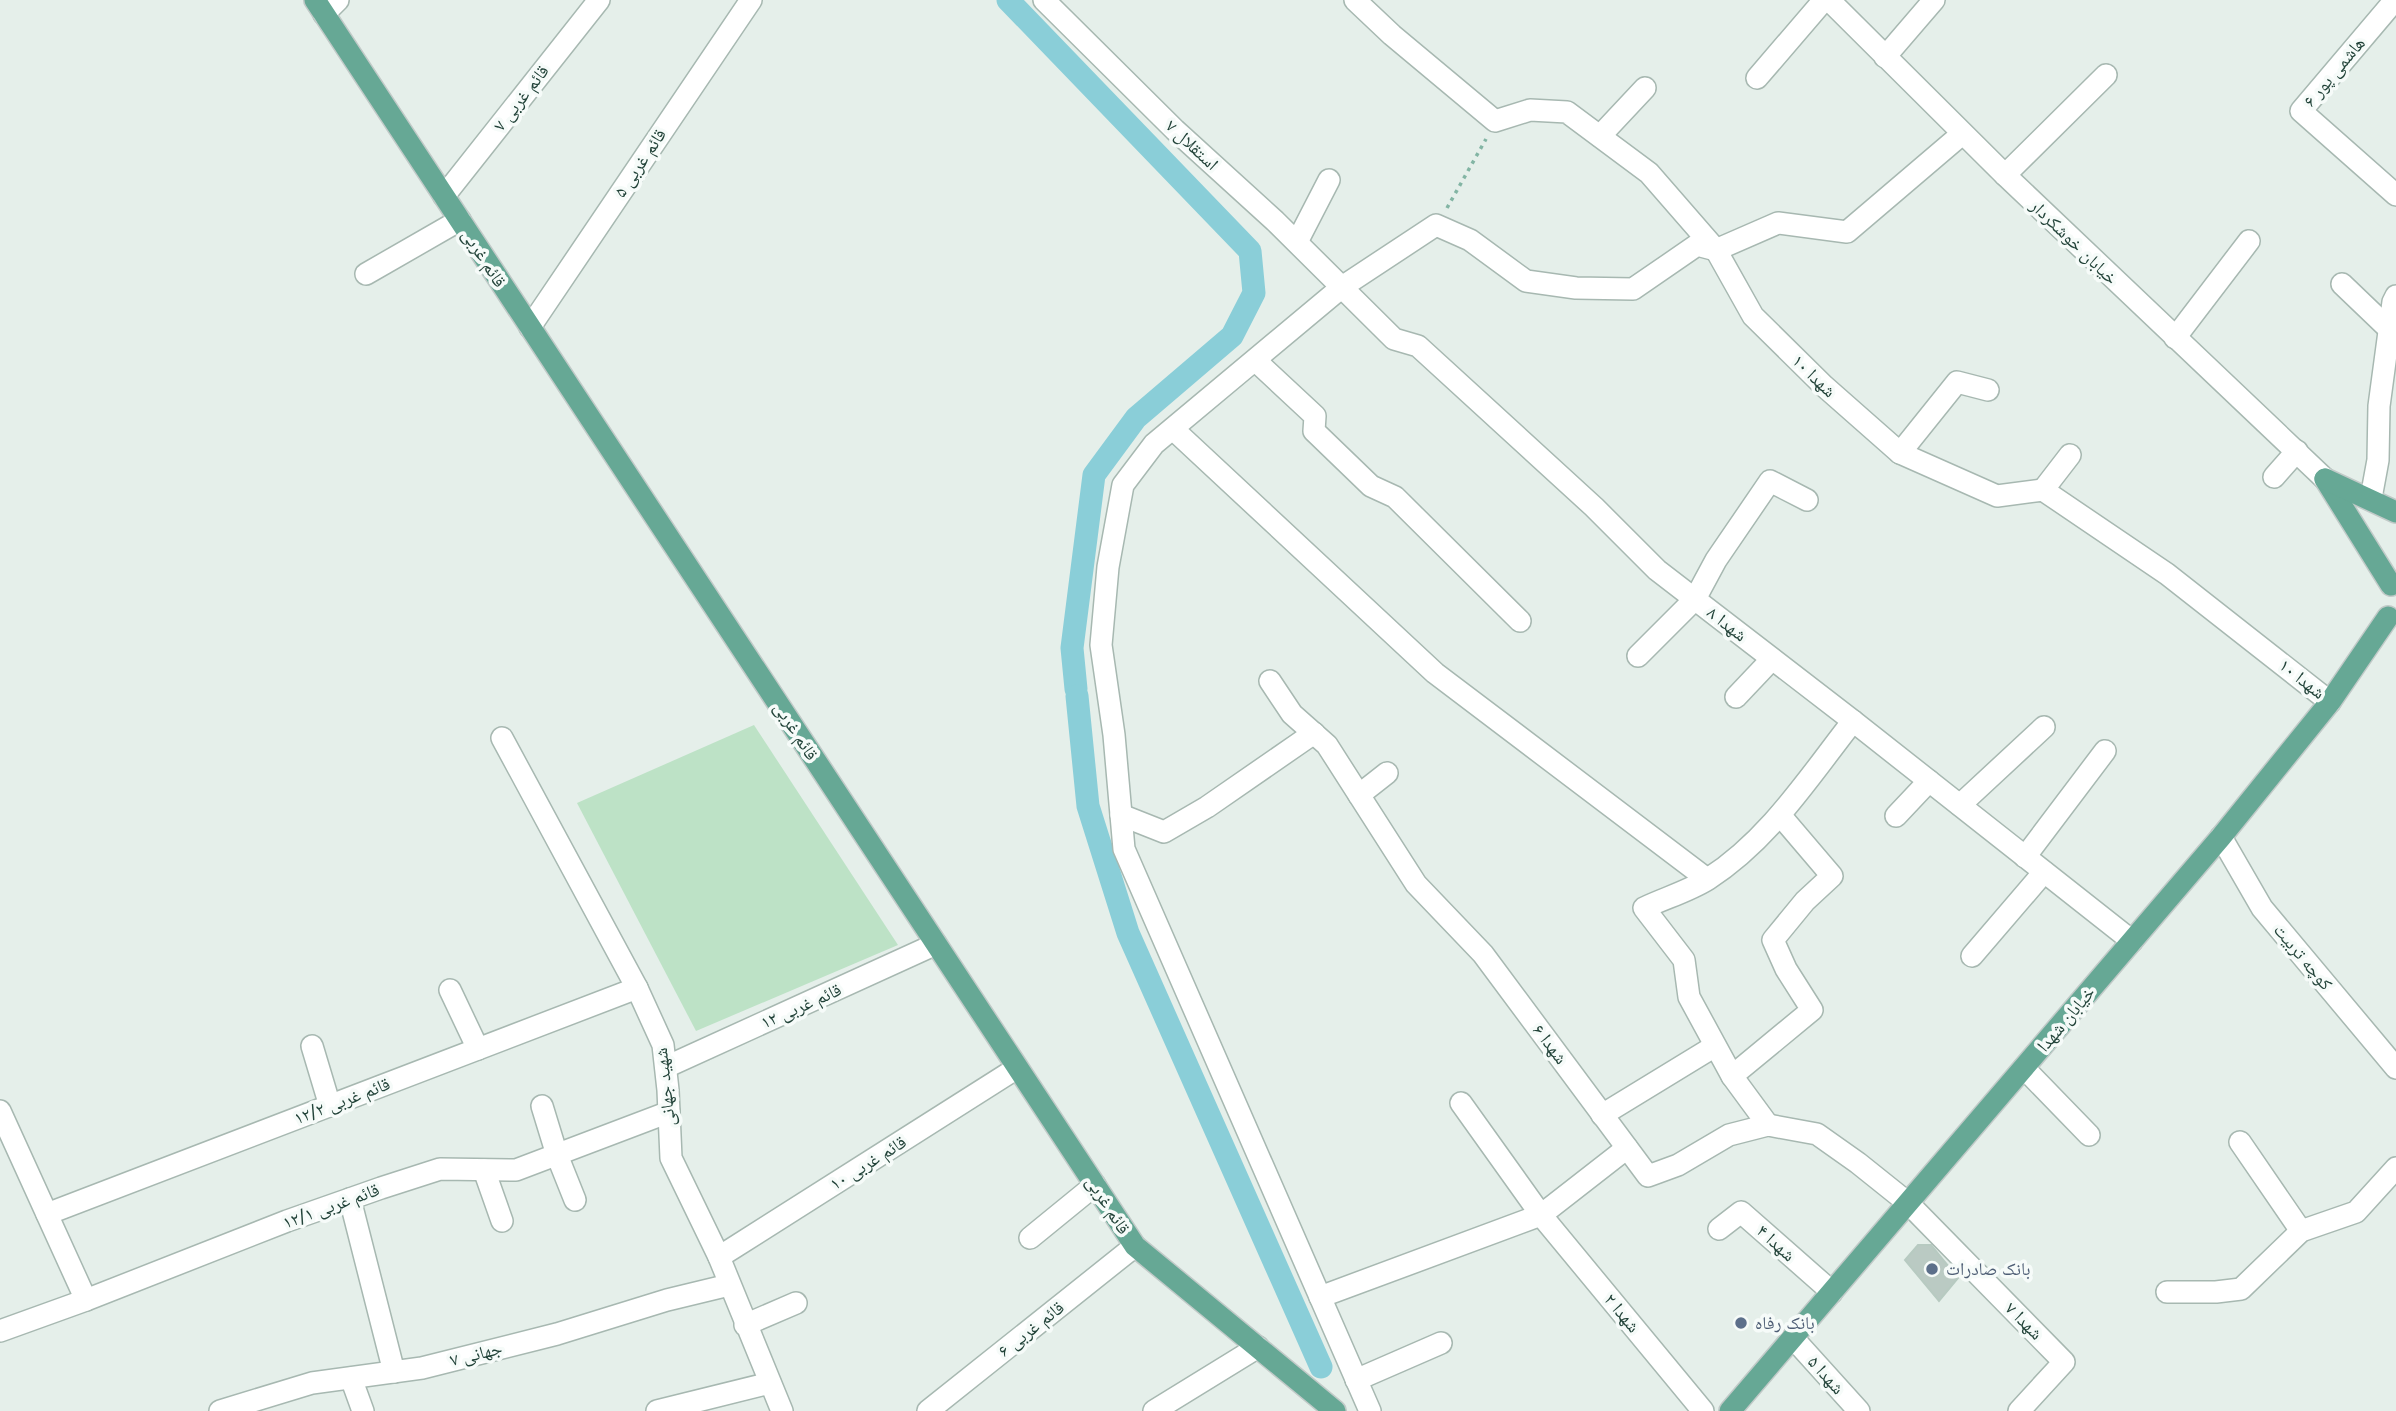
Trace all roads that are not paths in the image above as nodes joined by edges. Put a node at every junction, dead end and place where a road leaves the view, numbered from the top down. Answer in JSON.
{"nodes":[{"id":1,"x":599,"y":0,"type":"edge"},
{"id":2,"x":751,"y":0,"type":"edge"},
{"id":3,"x":1044,"y":0,"type":"edge"},
{"id":4,"x":1355,"y":0,"type":"edge"},
{"id":5,"x":1826,"y":0,"type":"edge"},
{"id":6,"x":1934,"y":0,"type":"edge"},
{"id":7,"x":2395,"y":0,"type":"edge"},
{"id":8,"x":326,"y":5,"type":"edge"},
{"id":9,"x":1885,"y":57,"type":"junction"},
{"id":10,"x":2106,"y":75,"type":"dead end"},
{"id":11,"x":1757,"y":78,"type":"dead end"},
{"id":12,"x":1645,"y":88,"type":"dead end"},
{"id":13,"x":1962,"y":134,"type":"junction"},
{"id":14,"x":1600,"y":136,"type":"junction"},
{"id":15,"x":2005,"y":176,"type":"junction"},
{"id":16,"x":1329,"y":180,"type":"dead end"},
{"id":17,"x":2396,"y":195,"type":"edge"},
{"id":18,"x":444,"y":196,"type":"junction"},
{"id":19,"x":460,"y":220,"type":"junction"},
{"id":20,"x":1297,"y":242,"type":"junction"},
{"id":21,"x":2249,"y":242,"type":"dead end"},
{"id":22,"x":1716,"y":250,"type":"junction"},
{"id":23,"x":366,"y":274,"type":"dead end"},
{"id":24,"x":2342,"y":284,"type":"dead end"},
{"id":25,"x":1342,"y":288,"type":"junction"},
{"id":26,"x":2396,"y":296,"type":"edge"},
{"id":27,"x":530,"y":327,"type":"junction"},
{"id":28,"x":2389,"y":329,"type":"junction"},
{"id":29,"x":2175,"y":338,"type":"junction"},
{"id":30,"x":1256,"y":361,"type":"junction"},
{"id":31,"x":1988,"y":390,"type":"dead end"},
{"id":32,"x":1173,"y":429,"type":"junction"},
{"id":33,"x":2297,"y":451,"type":"junction"},
{"id":34,"x":1900,"y":453,"type":"junction"},
{"id":35,"x":2070,"y":456,"type":"dead end"},
{"id":36,"x":2274,"y":477,"type":"dead end"},
{"id":37,"x":2325,"y":479,"type":"junction"},
{"id":38,"x":2043,"y":490,"type":"junction"},
{"id":39,"x":2371,"y":498,"type":"junction"},
{"id":40,"x":1807,"y":500,"type":"dead end"},
{"id":41,"x":2396,"y":512,"type":"edge"},
{"id":42,"x":2394,"y":581,"type":"edge"},
{"id":43,"x":1695,"y":599,"type":"junction"},
{"id":44,"x":2388,"y":617,"type":"junction"},
{"id":45,"x":1520,"y":621,"type":"dead end"},
{"id":46,"x":2396,"y":638,"type":"edge"},
{"id":47,"x":1638,"y":656,"type":"dead end"},
{"id":48,"x":1772,"y":659,"type":"junction"},
{"id":49,"x":1270,"y":681,"type":"dead end"},
{"id":50,"x":1736,"y":697,"type":"dead end"},
{"id":51,"x":2330,"y":702,"type":"junction"},
{"id":52,"x":1853,"y":721,"type":"junction"},
{"id":53,"x":2044,"y":727,"type":"dead end"},
{"id":54,"x":1314,"y":733,"type":"junction"},
{"id":55,"x":502,"y":738,"type":"dead end"},
{"id":56,"x":2105,"y":751,"type":"dead end"},
{"id":57,"x":1387,"y":773,"type":"dead end"},
{"id":58,"x":1929,"y":781,"type":"junction"},
{"id":59,"x":1359,"y":795,"type":"junction"},
{"id":60,"x":1960,"y":805,"type":"junction"},
{"id":61,"x":1121,"y":815,"type":"junction"},
{"id":62,"x":1780,"y":815,"type":"junction"},
{"id":63,"x":1896,"y":816,"type":"dead end"},
{"id":64,"x":2221,"y":837,"type":"junction"},
{"id":65,"x":2025,"y":857,"type":"junction"},
{"id":66,"x":2045,"y":872,"type":"junction"},
{"id":67,"x":1707,"y":879,"type":"junction"},
{"id":68,"x":2132,"y":942,"type":"junction"},
{"id":69,"x":936,"y":944,"type":"junction"},
{"id":70,"x":1972,"y":956,"type":"dead end"},
{"id":71,"x":637,"y":988,"type":"junction"},
{"id":72,"x":450,"y":990,"type":"dead end"},
{"id":73,"x":312,"y":1046,"type":"dead end"},
{"id":74,"x":1715,"y":1046,"type":"junction"},
{"id":75,"x":478,"y":1049,"type":"junction"},
{"id":76,"x":666,"y":1067,"type":"junction"},
{"id":77,"x":1017,"y":1068,"type":"junction"},
{"id":78,"x":2024,"y":1068,"type":"junction"},
{"id":79,"x":2396,"y":1068,"type":"edge"},
{"id":80,"x":1732,"y":1076,"type":"junction"},
{"id":81,"x":1461,"y":1103,"type":"dead end"},
{"id":82,"x":330,"y":1106,"type":"junction"},
{"id":83,"x":542,"y":1106,"type":"dead end"},
{"id":84,"x":0,"y":1111,"type":"edge"},
{"id":85,"x":669,"y":1112,"type":"junction"},
{"id":86,"x":1602,"y":1115,"type":"junction"},
{"id":87,"x":1768,"y":1125,"type":"junction"},
{"id":88,"x":2089,"y":1135,"type":"dead end"},
{"id":89,"x":2239,"y":1142,"type":"dead end"},
{"id":90,"x":1627,"y":1148,"type":"junction"},
{"id":91,"x":556,"y":1155,"type":"junction"},
{"id":92,"x":2396,"y":1168,"type":"edge"},
{"id":93,"x":484,"y":1170,"type":"junction"},
{"id":94,"x":1095,"y":1185,"type":"junction"},
{"id":95,"x":350,"y":1199,"type":"junction"},
{"id":96,"x":575,"y":1200,"type":"dead end"},
{"id":97,"x":1908,"y":1203,"type":"junction"},
{"id":98,"x":47,"y":1214,"type":"junction"},
{"id":99,"x":1541,"y":1215,"type":"junction"},
{"id":100,"x":502,"y":1221,"type":"dead end"},
{"id":101,"x":1720,"y":1229,"type":"dead end"},
{"id":102,"x":2301,"y":1231,"type":"junction"},
{"id":103,"x":1030,"y":1238,"type":"dead end"},
{"id":104,"x":1135,"y":1246,"type":"junction"},
{"id":105,"x":719,"y":1257,"type":"junction"},
{"id":106,"x":729,"y":1285,"type":"junction"},
{"id":107,"x":1832,"y":1292,"type":"junction"},
{"id":108,"x":2167,"y":1292,"type":"dead end"},
{"id":109,"x":1320,"y":1297,"type":"junction"},
{"id":110,"x":86,"y":1300,"type":"junction"},
{"id":111,"x":796,"y":1303,"type":"dead end"},
{"id":112,"x":745,"y":1325,"type":"junction"},
{"id":113,"x":0,"y":1331,"type":"edge"},
{"id":114,"x":1793,"y":1338,"type":"junction"},
{"id":115,"x":1441,"y":1343,"type":"dead end"},
{"id":116,"x":1258,"y":1348,"type":"junction"},
{"id":117,"x":394,"y":1371,"type":"junction"},
{"id":118,"x":351,"y":1378,"type":"junction"},
{"id":119,"x":1356,"y":1380,"type":"junction"},
{"id":120,"x":770,"y":1383,"type":"junction"},
{"id":121,"x":220,"y":1411,"type":"edge"},
{"id":122,"x":363,"y":1411,"type":"edge"},
{"id":123,"x":657,"y":1411,"type":"edge"},
{"id":124,"x":782,"y":1411,"type":"edge"},
{"id":125,"x":928,"y":1411,"type":"edge"},
{"id":126,"x":1154,"y":1411,"type":"edge"},
{"id":127,"x":1335,"y":1411,"type":"edge"},
{"id":128,"x":1370,"y":1411,"type":"edge"},
{"id":129,"x":1703,"y":1411,"type":"edge"},
{"id":130,"x":1730,"y":1411,"type":"edge"},
{"id":131,"x":1859,"y":1411,"type":"edge"},
{"id":132,"x":2019,"y":1411,"type":"edge"}],
"edges":[{"from":1,"to":18,"type":"street","name":"قائم غربی ۷"},
{"from":2,"to":27,"type":"street","name":"قائم غربی ۵"},
{"from":3,"to":20,"type":"street","name":"استقلال ۷"},
{"from":4,"to":14,"type":"street","name":"شهدا ۱۰"},
{"from":5,"to":9,"type":"street","name":"خیابان خوشکردار"},
{"from":5,"to":11,"type":"street"},
{"from":6,"to":9,"type":"street"},
{"from":7,"to":17,"type":"street","name":"هاشمی پور ۶"},
{"from":8,"to":18,"type":"main road","name":"قائم غربی"},
{"from":9,"to":13,"type":"street","name":"خیابان خوشکردار"},
{"from":10,"to":15,"type":"street"},
{"from":12,"to":14,"type":"street"},
{"from":13,"to":15,"type":"street","name":"خیابان خوشکردار"},
{"from":13,"to":22,"type":"street"},
{"from":14,"to":22,"type":"street","name":"شهدا ۱۰"},
{"from":15,"to":29,"type":"street","name":"خیابان خوشکردار"},
{"from":16,"to":20,"type":"street"},
{"from":18,"to":19,"type":"main road","name":"قائم غربی"},
{"from":19,"to":23,"type":"street"},
{"from":19,"to":27,"type":"main road","name":"قائم غربی"},
{"from":20,"to":25,"type":"street","name":"استقلال ۷"},
{"from":21,"to":29,"type":"street"},
{"from":22,"to":25,"type":"street"},
{"from":22,"to":34,"type":"street","name":"شهدا ۱۰"},
{"from":24,"to":28,"type":"street"},
{"from":25,"to":30,"type":"street"},
{"from":25,"to":43,"type":"street","name":"شهدا ۸"},
{"from":26,"to":28,"type":"street"},
{"from":27,"to":69,"type":"main road","name":"قائم غربی"},
{"from":28,"to":39,"type":"street"},
{"from":29,"to":33,"type":"street","name":"خیابان خوشکردار"},
{"from":30,"to":32,"type":"street"},
{"from":30,"to":45,"type":"street"},
{"from":31,"to":34,"type":"street"},
{"from":32,"to":61,"type":"street"},
{"from":32,"to":67,"type":"street"},
{"from":33,"to":36,"type":"street"},
{"from":33,"to":37,"type":"street","name":"خیابان خوشکردار"},
{"from":34,"to":38,"type":"street","name":"شهدا ۱۰"},
{"from":35,"to":38,"type":"street"},
{"from":37,"to":39,"type":"main road"},
{"from":37,"to":42,"type":"main road"},
{"from":38,"to":51,"type":"street","name":"شهدا ۱۰"},
{"from":39,"to":41,"type":"main road"},
{"from":40,"to":43,"type":"street"},
{"from":42,"to":44,"type":"main road"},
{"from":43,"to":47,"type":"street"},
{"from":43,"to":48,"type":"street","name":"شهدا ۸"},
{"from":44,"to":46,"type":"main road"},
{"from":44,"to":51,"type":"main road","name":"خیابان شهدا"},
{"from":48,"to":50,"type":"street"},
{"from":48,"to":52,"type":"street","name":"شهدا ۸"},
{"from":49,"to":54,"type":"street","name":"شهدا ۶"},
{"from":51,"to":64,"type":"main road","name":"خیابان شهدا"},
{"from":52,"to":58,"type":"street","name":"شهدا ۸"},
{"from":52,"to":62,"type":"street"},
{"from":53,"to":60,"type":"street"},
{"from":54,"to":59,"type":"street","name":"شهدا ۶"},
{"from":54,"to":61,"type":"street"},
{"from":55,"to":71,"type":"street","name":"شهید جهانی"},
{"from":56,"to":65,"type":"street"},
{"from":57,"to":59,"type":"street"},
{"from":58,"to":60,"type":"street","name":"شهدا ۸"},
{"from":58,"to":63,"type":"street"},
{"from":59,"to":86,"type":"street","name":"شهدا ۶"},
{"from":60,"to":65,"type":"street","name":"شهدا ۸"},
{"from":61,"to":109,"type":"street"},
{"from":62,"to":67,"type":"street"},
{"from":62,"to":80,"type":"street"},
{"from":64,"to":68,"type":"main road","name":"خیابان شهدا"},
{"from":64,"to":79,"type":"street","name":"کوچه تربیت"},
{"from":65,"to":66,"type":"street","name":"شهدا ۸"},
{"from":66,"to":68,"type":"street","name":"شهدا ۸"},
{"from":66,"to":70,"type":"street"},
{"from":67,"to":74,"type":"street"},
{"from":68,"to":78,"type":"main road","name":"خیابان شهدا"},
{"from":69,"to":76,"type":"street","name":"قائم غربی ۱۲"},
{"from":69,"to":77,"type":"main road","name":"قائم غربی"},
{"from":71,"to":75,"type":"street","name":"قائم غربی ۱۲/۲"},
{"from":71,"to":76,"type":"street","name":"شهید جهانی"},
{"from":72,"to":75,"type":"street"},
{"from":73,"to":82,"type":"street"},
{"from":74,"to":80,"type":"street"},
{"from":74,"to":86,"type":"street"},
{"from":75,"to":82,"type":"street","name":"قائم غربی ۱۲/۲"},
{"from":76,"to":85,"type":"street","name":"شهید جهانی"},
{"from":77,"to":94,"type":"main road","name":"قائم غربی"},
{"from":77,"to":105,"type":"street","name":"قائم غربی ۱۰"},
{"from":78,"to":88,"type":"street"},
{"from":78,"to":97,"type":"main road","name":"خیابان شهدا"},
{"from":80,"to":87,"type":"street"},
{"from":81,"to":99,"type":"street","name":"شهدا ۲"},
{"from":82,"to":98,"type":"street","name":"قائم غربی ۱۲/۲"},
{"from":83,"to":91,"type":"street"},
{"from":84,"to":98,"type":"street"},
{"from":85,"to":91,"type":"street","name":"قائم غربی ۱۲/۱"},
{"from":85,"to":105,"type":"street","name":"شهید جهانی"},
{"from":86,"to":90,"type":"street","name":"شهدا ۶"},
{"from":87,"to":90,"type":"street","name":"شهدا ۶"},
{"from":87,"to":97,"type":"street","name":"شهدا ۶"},
{"from":89,"to":102,"type":"street"},
{"from":90,"to":99,"type":"street"},
{"from":91,"to":93,"type":"street","name":"قائم غربی ۱۲/۱"},
{"from":91,"to":96,"type":"street"},
{"from":92,"to":102,"type":"street"},
{"from":93,"to":95,"type":"street","name":"قائم غربی ۱۲/۱"},
{"from":93,"to":100,"type":"street"},
{"from":94,"to":103,"type":"street"},
{"from":94,"to":104,"type":"main road","name":"قائم غربی"},
{"from":95,"to":110,"type":"street","name":"قائم غربی ۱۲/۱"},
{"from":95,"to":117,"type":"street"},
{"from":97,"to":107,"type":"main road","name":"خیابان شهدا"},
{"from":97,"to":132,"type":"street","name":"شهدا ۷"},
{"from":98,"to":110,"type":"street"},
{"from":99,"to":109,"type":"street"},
{"from":99,"to":129,"type":"street","name":"شهدا ۲"},
{"from":101,"to":107,"type":"street","name":"شهدا ۴"},
{"from":102,"to":108,"type":"street"},
{"from":104,"to":116,"type":"main road","name":"قائم غربی"},
{"from":104,"to":125,"type":"street","name":"قائم غربی ۶"},
{"from":105,"to":106,"type":"street","name":"شهید جهانی"},
{"from":106,"to":112,"type":"street","name":"شهید جهانی"},
{"from":106,"to":117,"type":"street","name":"جهانی ۷"},
{"from":107,"to":114,"type":"main road","name":"خیابان شهدا"},
{"from":109,"to":119,"type":"street"},
{"from":110,"to":113,"type":"street","name":"قائم غربی ۱۲/۱"},
{"from":111,"to":112,"type":"street"},
{"from":112,"to":120,"type":"street","name":"شهید جهانی"},
{"from":114,"to":130,"type":"main road","name":"خیابان شهدا"},
{"from":114,"to":131,"type":"street","name":"شهدا ۵"},
{"from":115,"to":119,"type":"street"},
{"from":116,"to":126,"type":"street"},
{"from":116,"to":127,"type":"main road","name":"قائم غربی"},
{"from":117,"to":118,"type":"street","name":"جهانی ۷"},
{"from":118,"to":121,"type":"street","name":"جهانی ۷"},
{"from":118,"to":122,"type":"street"},
{"from":119,"to":128,"type":"street"},
{"from":120,"to":123,"type":"street"},
{"from":120,"to":124,"type":"street","name":"شهید جهانی"}]}
